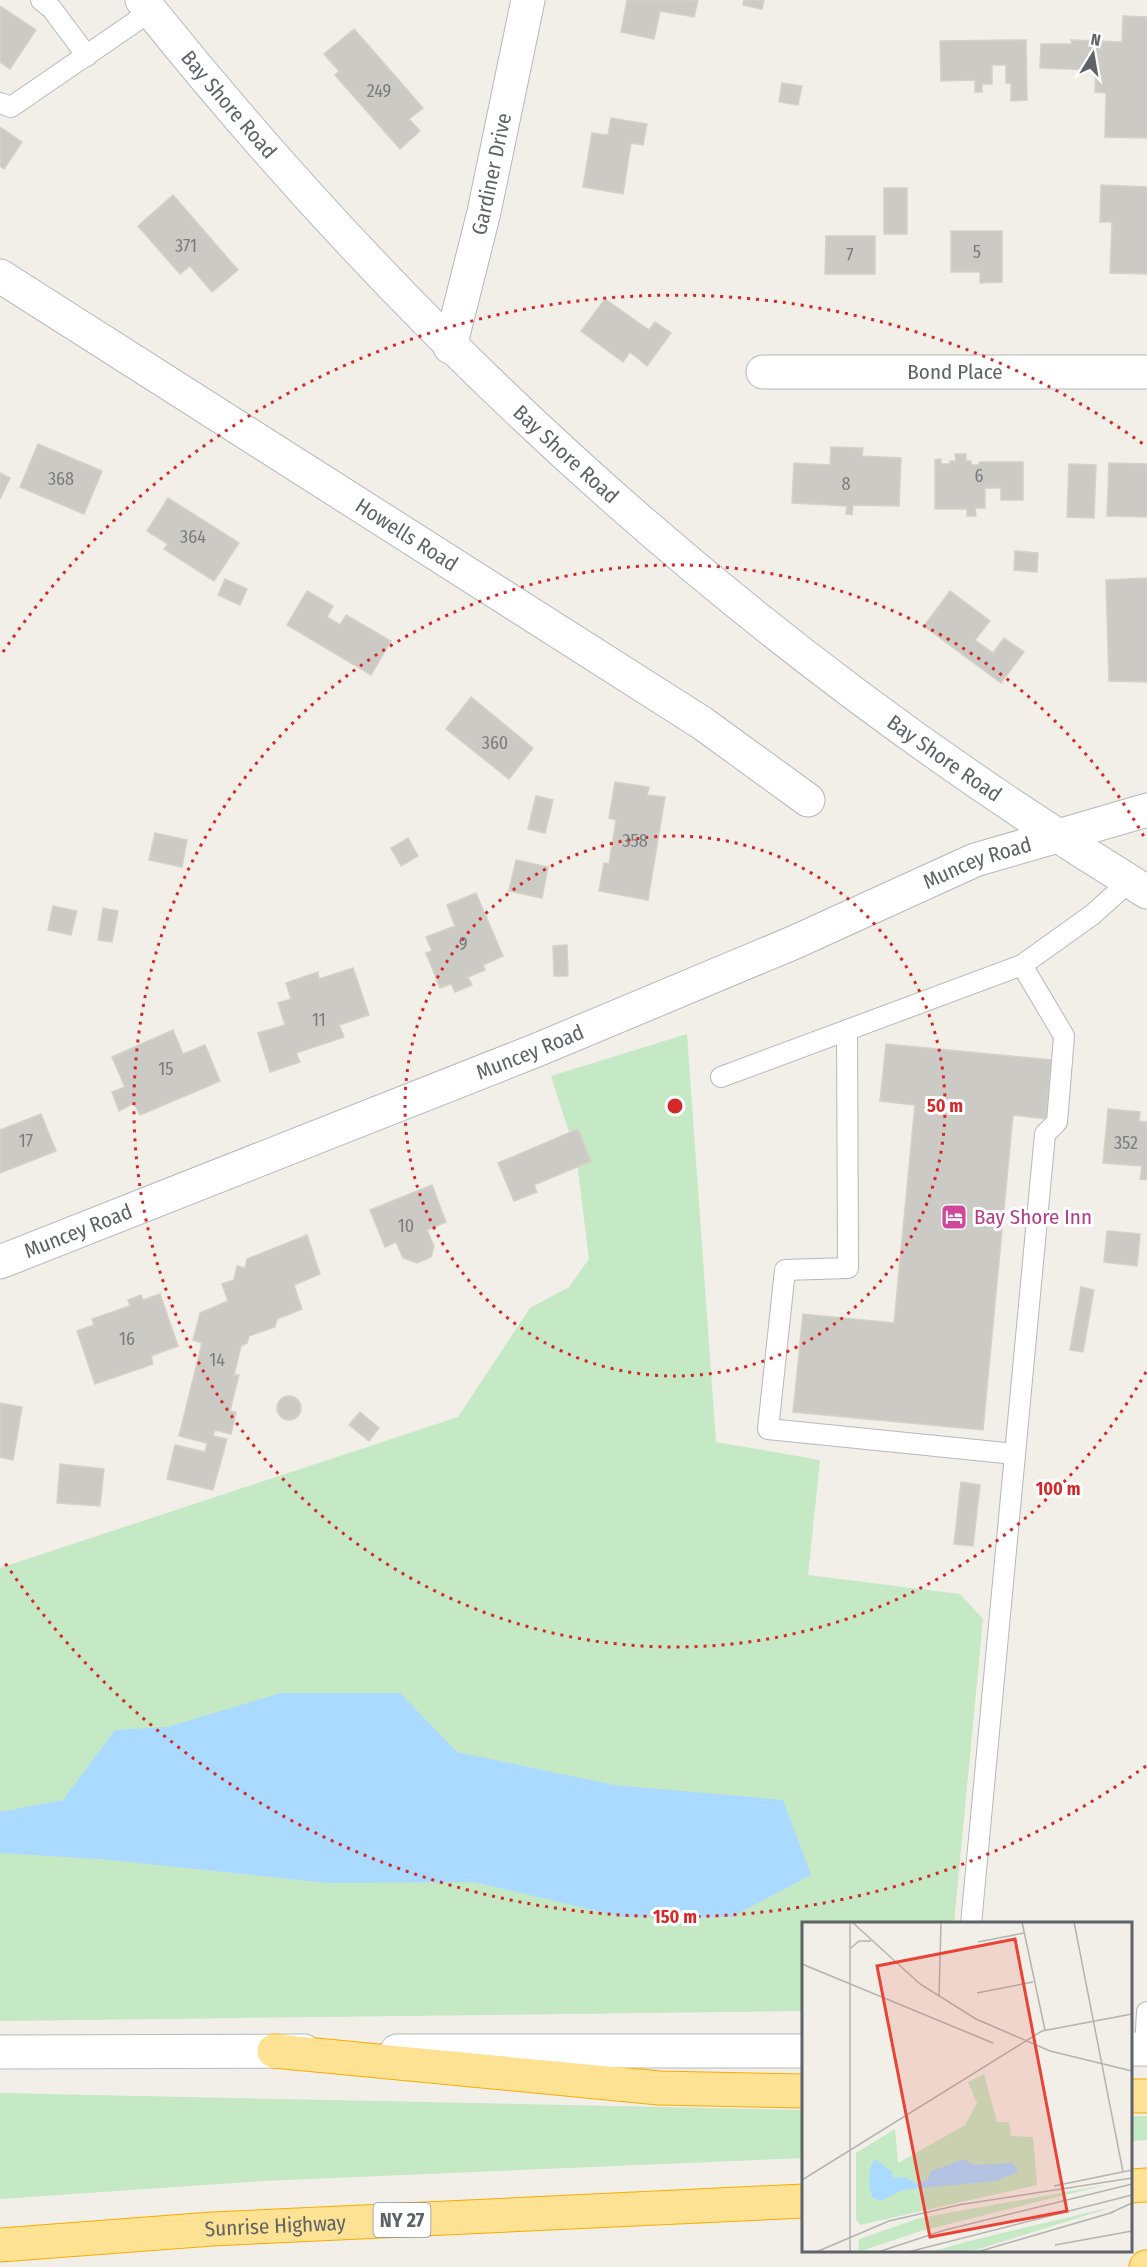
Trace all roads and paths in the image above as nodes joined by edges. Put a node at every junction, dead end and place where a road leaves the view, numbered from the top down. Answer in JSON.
{"nodes":[{"id":1,"x":41,"y":0,"type":"edge"},
{"id":2,"x":528,"y":0,"type":"edge"},
{"id":3,"x":146,"y":5,"type":"edge"},
{"id":4,"x":87,"y":56,"type":"junction"},
{"id":5,"x":0,"y":103,"type":"edge"},
{"id":6,"x":0,"y":276,"type":"edge"},
{"id":7,"x":450,"y":347,"type":"junction"},
{"id":8,"x":763,"y":372,"type":"dead end"},
{"id":9,"x":1147,"y":372,"type":"edge"},
{"id":10,"x":808,"y":800,"type":"dead end"},
{"id":11,"x":1147,"y":810,"type":"edge"},
{"id":12,"x":1058,"y":836,"type":"junction"},
{"id":13,"x":1138,"y":886,"type":"edge"},
{"id":14,"x":1022,"y":965,"type":"junction"},
{"id":15,"x":847,"y":1030,"type":"junction"},
{"id":16,"x":721,"y":1077,"type":"dead end"},
{"id":17,"x":0,"y":1262,"type":"edge"},
{"id":18,"x":1015,"y":1454,"type":"junction"},
{"id":19,"x":971,"y":1922,"type":"edge"},
{"id":20,"x":1147,"y":2012,"type":"edge"},
{"id":21,"x":1141,"y":2049,"type":"edge"},
{"id":22,"x":274,"y":2050,"type":"junction"},
{"id":23,"x":802,"y":2050,"type":"edge"},
{"id":24,"x":0,"y":2052,"type":"edge"},
{"id":25,"x":802,"y":2091,"type":"edge"},
{"id":26,"x":1147,"y":2185,"type":"edge"},
{"id":27,"x":1132,"y":2186,"type":"edge"},
{"id":28,"x":802,"y":2201,"type":"edge"},
{"id":29,"x":0,"y":2245,"type":"edge"}],
"edges":[{"from":1,"to":4,"type":"lane"},
{"from":2,"to":7,"type":"street","name":"Gardiner Drive"},
{"from":3,"to":4,"type":"lane"},
{"from":3,"to":7,"type":"street","name":"Bay Shore Road"},
{"from":4,"to":5,"type":"lane"},
{"from":6,"to":10,"type":"street","name":"Howells Road"},
{"from":7,"to":12,"type":"street","name":"Bay Shore Road"},
{"from":8,"to":9,"type":"street","name":"Bond Place"},
{"from":11,"to":12,"type":"street","name":"Muncey Road"},
{"from":12,"to":13,"type":"street"},
{"from":12,"to":17,"type":"street","name":"Muncey Road"},
{"from":13,"to":14,"type":"lane"},
{"from":14,"to":15,"type":"lane"},
{"from":14,"to":18,"type":"lane"},
{"from":15,"to":16,"type":"lane"},
{"from":15,"to":18,"type":"lane"},
{"from":18,"to":19,"type":"lane"},
{"from":20,"to":21,"type":"lane"},
{"from":22,"to":23,"type":"street"},
{"from":22,"to":24,"type":"street"},
{"from":22,"to":25,"type":"highway"},
{"from":26,"to":27,"type":"highway"},
{"from":28,"to":29,"type":"highway","name":"Sunrise Highway","number":"NY 27"}]}
